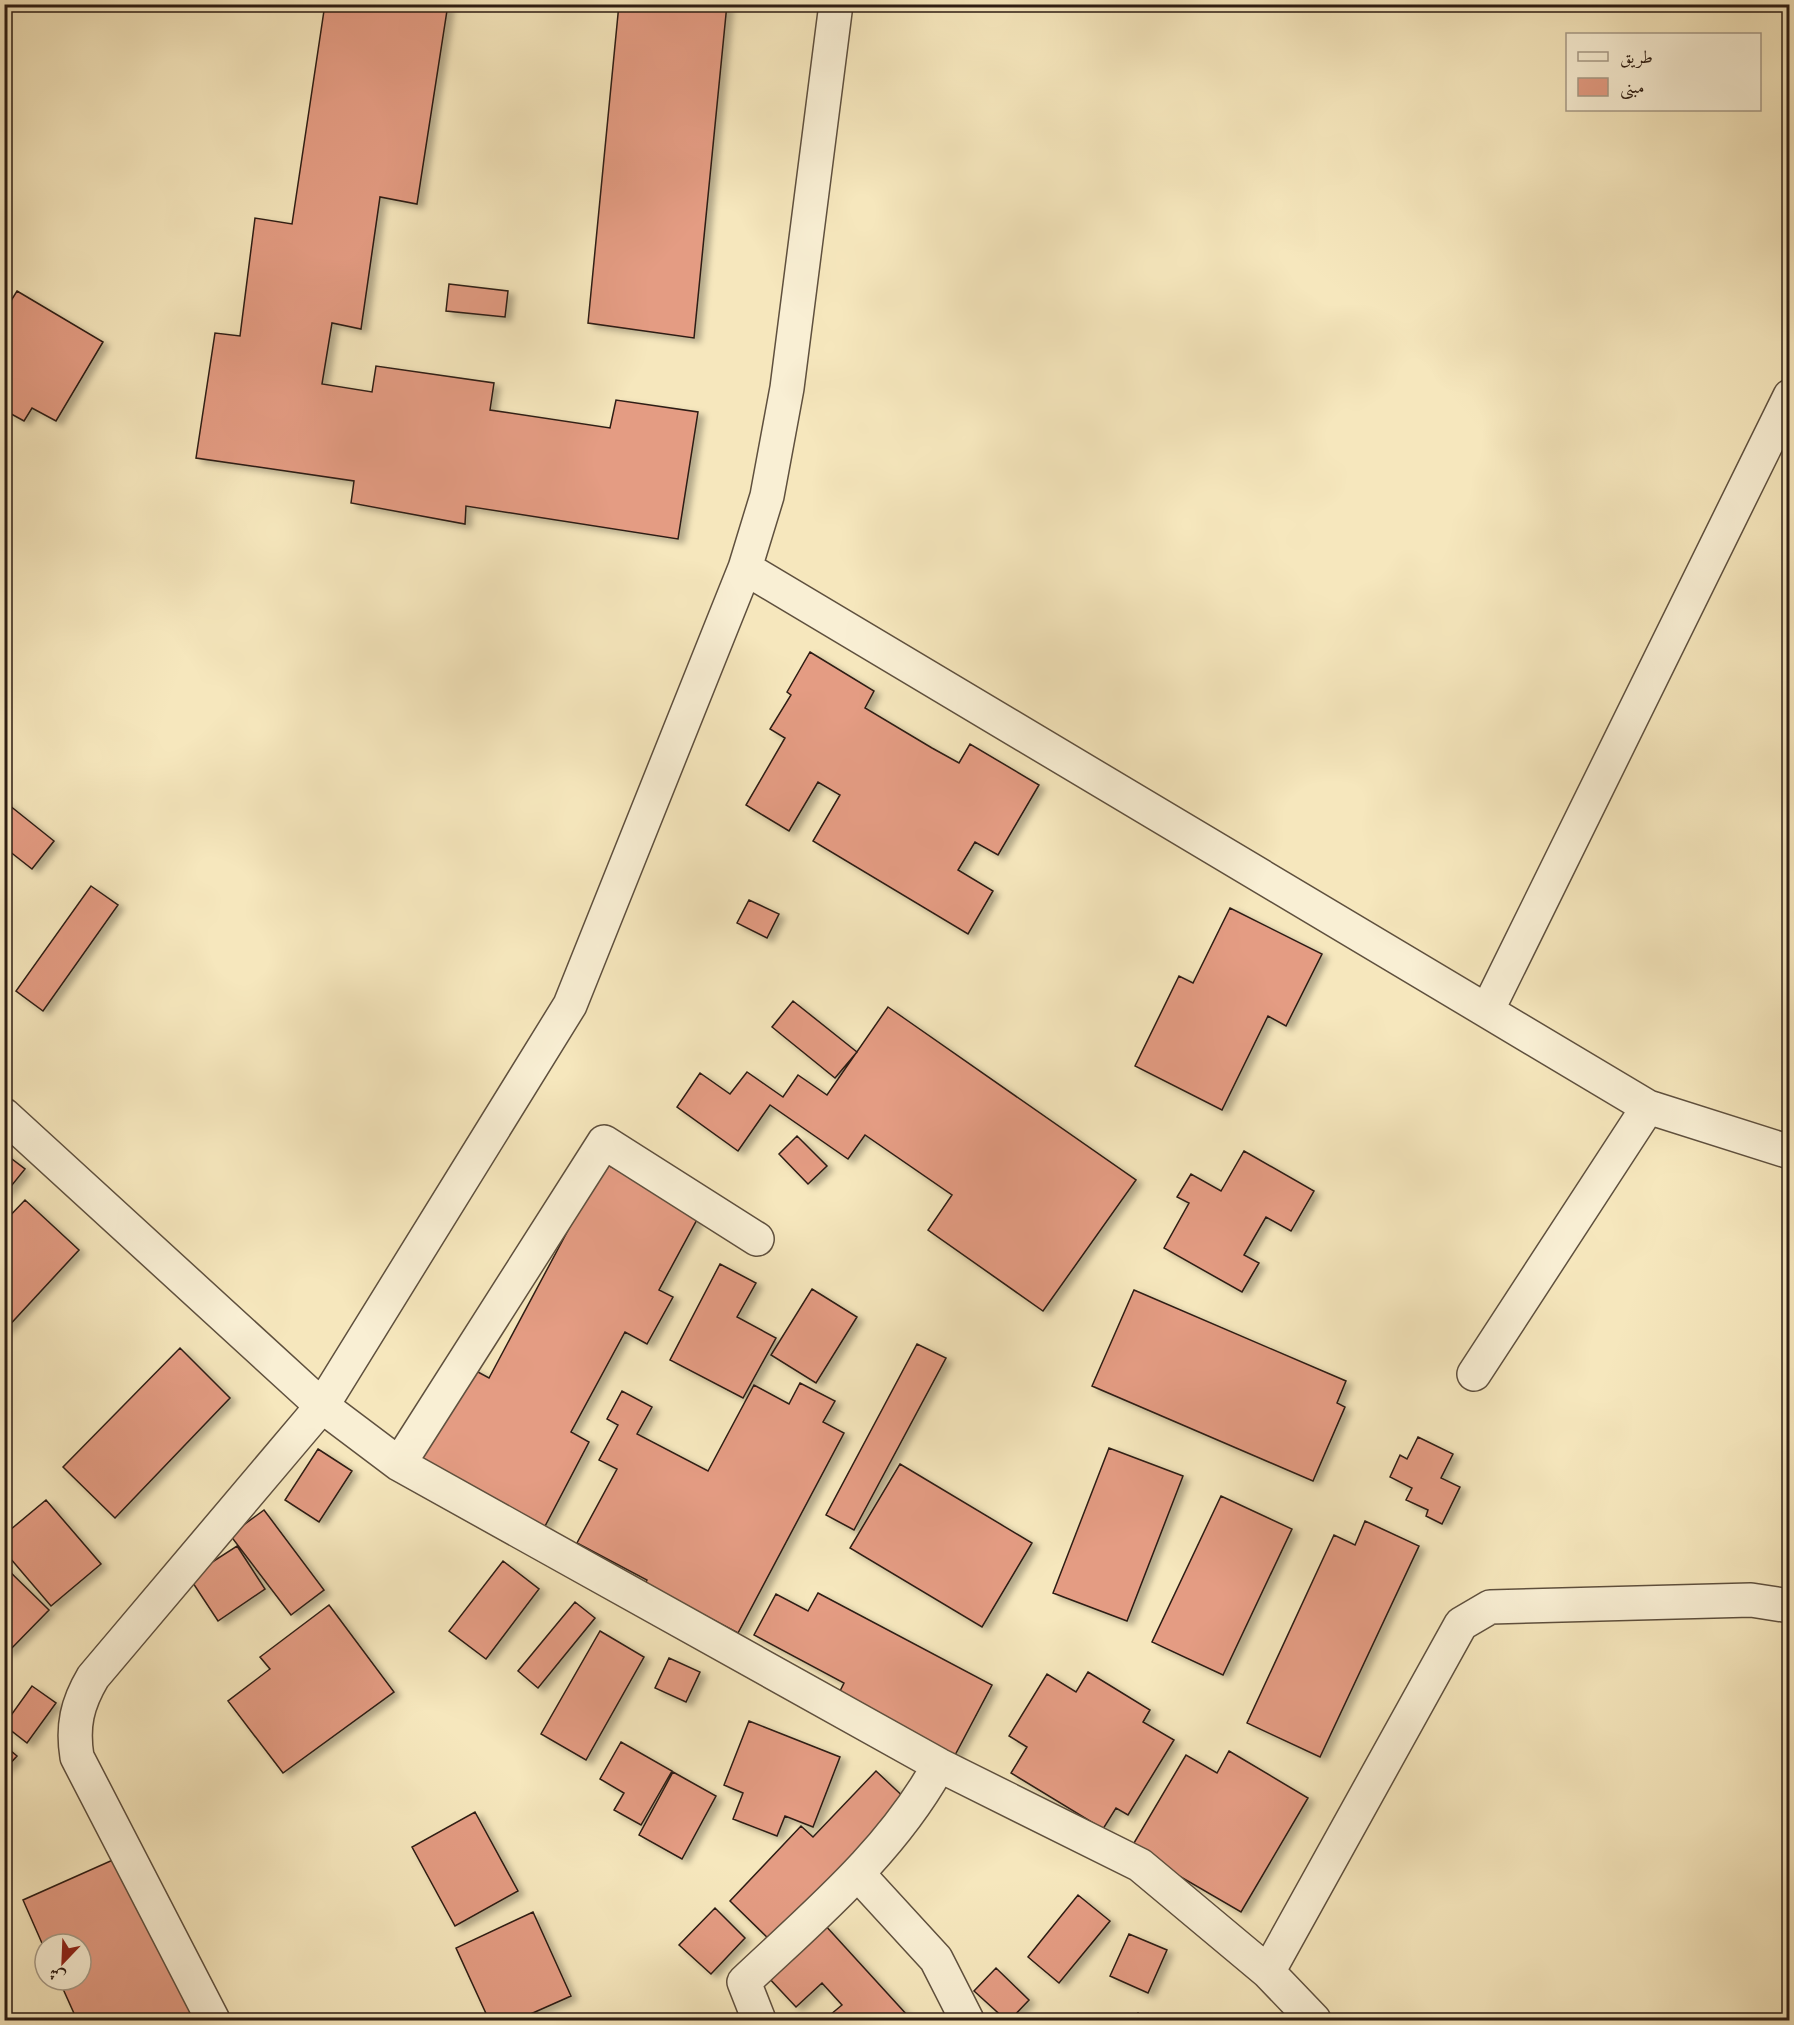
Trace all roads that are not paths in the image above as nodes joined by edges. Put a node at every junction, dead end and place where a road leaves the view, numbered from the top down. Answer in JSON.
{"nodes":[{"id":1,"x":836,"y":4,"type":"edge"},
{"id":2,"x":1790,"y":396,"type":"edge"},
{"id":3,"x":745,"y":568,"type":"junction"},
{"id":4,"x":1488,"y":1009,"type":"junction"},
{"id":5,"x":1648,"y":1107,"type":"junction"},
{"id":6,"x":4,"y":1115,"type":"edge"},
{"id":7,"x":1790,"y":1152,"type":"edge"},
{"id":8,"x":757,"y":1239,"type":"dead end"},
{"id":9,"x":1474,"y":1374,"type":"dead end"},
{"id":10,"x":322,"y":1406,"type":"junction"},
{"id":11,"x":399,"y":1464,"type":"junction"},
{"id":12,"x":1790,"y":1606,"type":"edge"},
{"id":13,"x":939,"y":1765,"type":"junction"},
{"id":14,"x":858,"y":1874,"type":"junction"},
{"id":15,"x":1268,"y":1972,"type":"junction"},
{"id":16,"x":213,"y":2020,"type":"edge"},
{"id":17,"x":759,"y":2020,"type":"edge"},
{"id":18,"x":967,"y":2020,"type":"edge"},
{"id":19,"x":1314,"y":2020,"type":"edge"}],
"edges":[{"from":1,"to":3,"type":"street"},
{"from":2,"to":4,"type":"street"},
{"from":3,"to":4,"type":"street"},
{"from":3,"to":10,"type":"street"},
{"from":4,"to":5,"type":"street"},
{"from":5,"to":7,"type":"street"},
{"from":5,"to":9,"type":"street"},
{"from":6,"to":10,"type":"street"},
{"from":8,"to":11,"type":"street"},
{"from":10,"to":11,"type":"street"},
{"from":10,"to":16,"type":"street"},
{"from":11,"to":13,"type":"street"},
{"from":12,"to":15,"type":"street"},
{"from":13,"to":14,"type":"street"},
{"from":13,"to":15,"type":"street"},
{"from":14,"to":17,"type":"street"},
{"from":14,"to":18,"type":"street"},
{"from":15,"to":19,"type":"street"}]}
